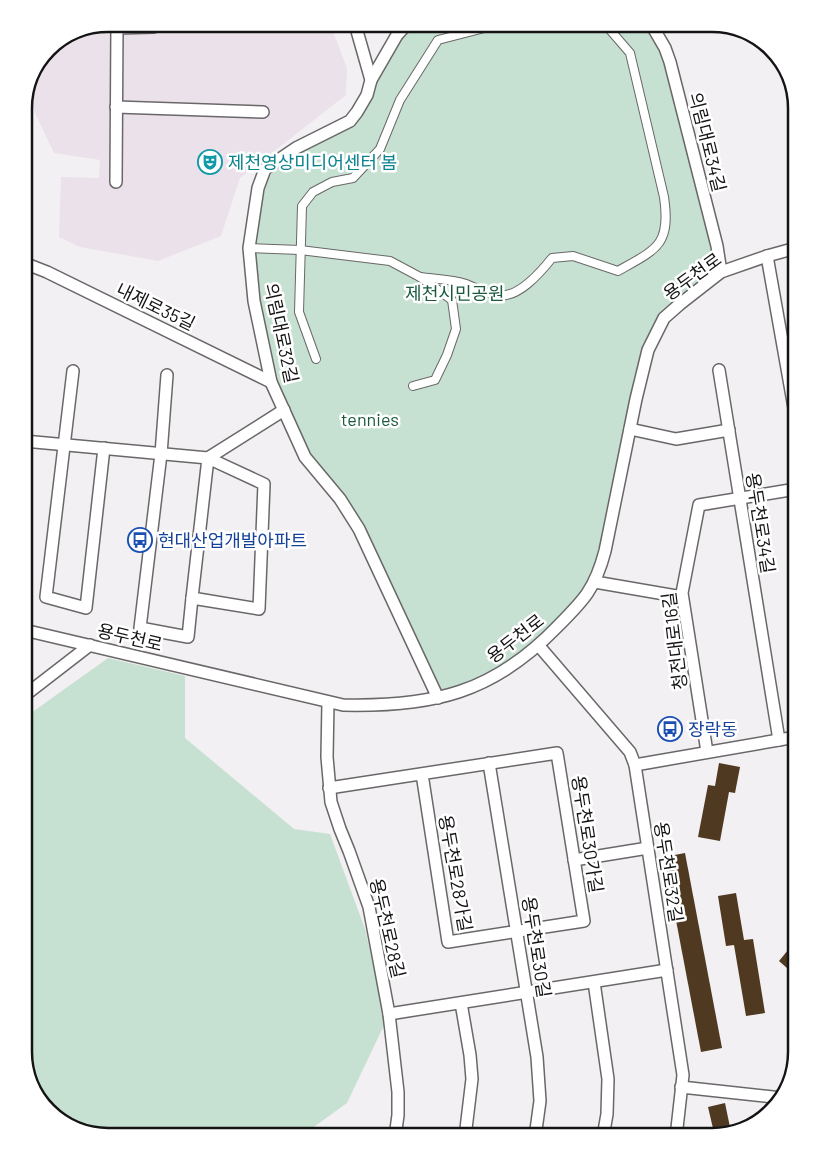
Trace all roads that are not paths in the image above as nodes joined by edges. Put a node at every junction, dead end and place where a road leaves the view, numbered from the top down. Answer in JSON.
{"nodes":[{"id":1,"x":117,"y":32,"type":"edge"},
{"id":2,"x":357,"y":32,"type":"edge"},
{"id":3,"x":399,"y":32,"type":"edge"},
{"id":4,"x":467,"y":33,"type":"edge"},
{"id":5,"x":613,"y":33,"type":"edge"},
{"id":6,"x":657,"y":33,"type":"edge"},
{"id":7,"x":371,"y":80,"type":"junction"},
{"id":8,"x":116,"y":107,"type":"junction"},
{"id":9,"x":263,"y":112,"type":"dead end"},
{"id":10,"x":116,"y":182,"type":"dead end"},
{"id":11,"x":248,"y":248,"type":"junction"},
{"id":12,"x":300,"y":250,"type":"junction"},
{"id":13,"x":788,"y":250,"type":"edge"},
{"id":14,"x":767,"y":256,"type":"junction"},
{"id":15,"x":33,"y":267,"type":"edge"},
{"id":16,"x":721,"y":272,"type":"junction"},
{"id":17,"x":420,"y":277,"type":"junction"},
{"id":18,"x":316,"y":359,"type":"dead end"},
{"id":19,"x":719,"y":370,"type":"dead end"},
{"id":20,"x":73,"y":372,"type":"dead end"},
{"id":21,"x":788,"y":374,"type":"edge"},
{"id":22,"x":166,"y":375,"type":"dead end"},
{"id":23,"x":271,"y":382,"type":"junction"},
{"id":24,"x":413,"y":386,"type":"dead end"},
{"id":25,"x":284,"y":410,"type":"junction"},
{"id":26,"x":630,"y":430,"type":"junction"},
{"id":27,"x":729,"y":430,"type":"junction"},
{"id":28,"x":33,"y":442,"type":"edge"},
{"id":29,"x":66,"y":445,"type":"junction"},
{"id":30,"x":104,"y":448,"type":"junction"},
{"id":31,"x":161,"y":454,"type":"junction"},
{"id":32,"x":208,"y":458,"type":"junction"},
{"id":33,"x":788,"y":489,"type":"edge"},
{"id":34,"x":740,"y":498,"type":"junction"},
{"id":35,"x":595,"y":582,"type":"junction"},
{"id":36,"x":682,"y":597,"type":"junction"},
{"id":37,"x":192,"y":598,"type":"junction"},
{"id":38,"x":33,"y":632,"type":"edge"},
{"id":39,"x":90,"y":645,"type":"junction"},
{"id":40,"x":539,"y":646,"type":"junction"},
{"id":41,"x":33,"y":689,"type":"edge"},
{"id":42,"x":438,"y":698,"type":"junction"},
{"id":43,"x":328,"y":702,"type":"junction"},
{"id":44,"x":788,"y":738,"type":"edge"},
{"id":45,"x":779,"y":740,"type":"junction"},
{"id":46,"x":707,"y":752,"type":"junction"},
{"id":47,"x":489,"y":763,"type":"junction"},
{"id":48,"x":635,"y":765,"type":"junction"},
{"id":49,"x":422,"y":774,"type":"junction"},
{"id":50,"x":330,"y":788,"type":"junction"},
{"id":51,"x":648,"y":848,"type":"junction"},
{"id":52,"x":574,"y":860,"type":"junction"},
{"id":53,"x":516,"y":931,"type":"junction"},
{"id":54,"x":667,"y":970,"type":"junction"},
{"id":55,"x":594,"y":982,"type":"junction"},
{"id":56,"x":526,"y":993,"type":"junction"},
{"id":57,"x":461,"y":1003,"type":"junction"},
{"id":58,"x":389,"y":1014,"type":"junction"},
{"id":59,"x":681,"y":1087,"type":"junction"},
{"id":60,"x":773,"y":1097,"type":"edge"},
{"id":61,"x":396,"y":1128,"type":"edge"},
{"id":62,"x":465,"y":1128,"type":"edge"},
{"id":63,"x":536,"y":1128,"type":"edge"},
{"id":64,"x":605,"y":1128,"type":"edge"},
{"id":65,"x":677,"y":1128,"type":"edge"}],
"edges":[{"from":1,"to":8,"type":"street"},
{"from":2,"to":7,"type":"street"},
{"from":3,"to":7,"type":"street","name":"의림대로32길"},
{"from":4,"to":12,"type":"street"},
{"from":5,"to":17,"type":"street"},
{"from":6,"to":16,"type":"street","name":"의림대로34길"},
{"from":7,"to":11,"type":"street","name":"의림대로32길"},
{"from":8,"to":9,"type":"street"},
{"from":8,"to":10,"type":"street"},
{"from":11,"to":12,"type":"street"},
{"from":11,"to":23,"type":"street","name":"의림대로32길"},
{"from":12,"to":17,"type":"street"},
{"from":12,"to":18,"type":"street"},
{"from":13,"to":14,"type":"street","name":"용두천로"},
{"from":14,"to":16,"type":"street","name":"용두천로"},
{"from":14,"to":21,"type":"street"},
{"from":15,"to":23,"type":"street","name":"내제로35길"},
{"from":16,"to":26,"type":"street","name":"용두천로"},
{"from":17,"to":24,"type":"street"},
{"from":19,"to":27,"type":"street","name":"용두천로34길"},
{"from":20,"to":29,"type":"street"},
{"from":22,"to":31,"type":"street"},
{"from":23,"to":25,"type":"street","name":"의림대로32길"},
{"from":25,"to":32,"type":"street"},
{"from":25,"to":42,"type":"street","name":"의림대로32길"},
{"from":26,"to":27,"type":"street"},
{"from":26,"to":35,"type":"street","name":"용두천로"},
{"from":27,"to":34,"type":"street","name":"용두천로34길"},
{"from":28,"to":29,"type":"street"},
{"from":29,"to":30,"type":"street"},
{"from":29,"to":30,"type":"street"},
{"from":30,"to":31,"type":"street"},
{"from":31,"to":32,"type":"street"},
{"from":31,"to":37,"type":"street"},
{"from":32,"to":37,"type":"street"},
{"from":32,"to":37,"type":"street"},
{"from":33,"to":34,"type":"street","name":"청전대로16길"},
{"from":34,"to":36,"type":"street","name":"청전대로16길"},
{"from":34,"to":45,"type":"street","name":"용두천로34길"},
{"from":35,"to":36,"type":"street"},
{"from":35,"to":40,"type":"street","name":"용두천로"},
{"from":36,"to":46,"type":"street","name":"청전대로16길"},
{"from":38,"to":39,"type":"street","name":"용두천로"},
{"from":39,"to":41,"type":"street"},
{"from":39,"to":43,"type":"street","name":"용두천로"},
{"from":40,"to":42,"type":"street","name":"용두천로"},
{"from":40,"to":48,"type":"street","name":"용두천로32길"},
{"from":42,"to":43,"type":"street","name":"용두천로"},
{"from":43,"to":50,"type":"street","name":"용두천로28길"},
{"from":44,"to":45,"type":"street"},
{"from":45,"to":46,"type":"street"},
{"from":46,"to":48,"type":"street"},
{"from":47,"to":49,"type":"street"},
{"from":47,"to":52,"type":"street","name":"용두천로30가길"},
{"from":47,"to":53,"type":"street","name":"용두천로30길"},
{"from":48,"to":51,"type":"street","name":"용두천로32길"},
{"from":49,"to":50,"type":"street"},
{"from":49,"to":53,"type":"street","name":"용두천로28가길"},
{"from":50,"to":58,"type":"street","name":"용두천로28길"},
{"from":51,"to":52,"type":"street"},
{"from":51,"to":54,"type":"street","name":"용두천로32길"},
{"from":52,"to":53,"type":"street","name":"용두천로30가길"},
{"from":53,"to":56,"type":"street","name":"용두천로30길"},
{"from":54,"to":55,"type":"street"},
{"from":54,"to":59,"type":"street","name":"용두천로32길"},
{"from":55,"to":56,"type":"street"},
{"from":55,"to":64,"type":"street"},
{"from":56,"to":57,"type":"street"},
{"from":56,"to":63,"type":"street","name":"용두천로30길"},
{"from":57,"to":58,"type":"street"},
{"from":57,"to":62,"type":"street"},
{"from":58,"to":61,"type":"street","name":"용두천로28길"},
{"from":59,"to":60,"type":"street"},
{"from":59,"to":65,"type":"street","name":"용두천로32길"}]}
